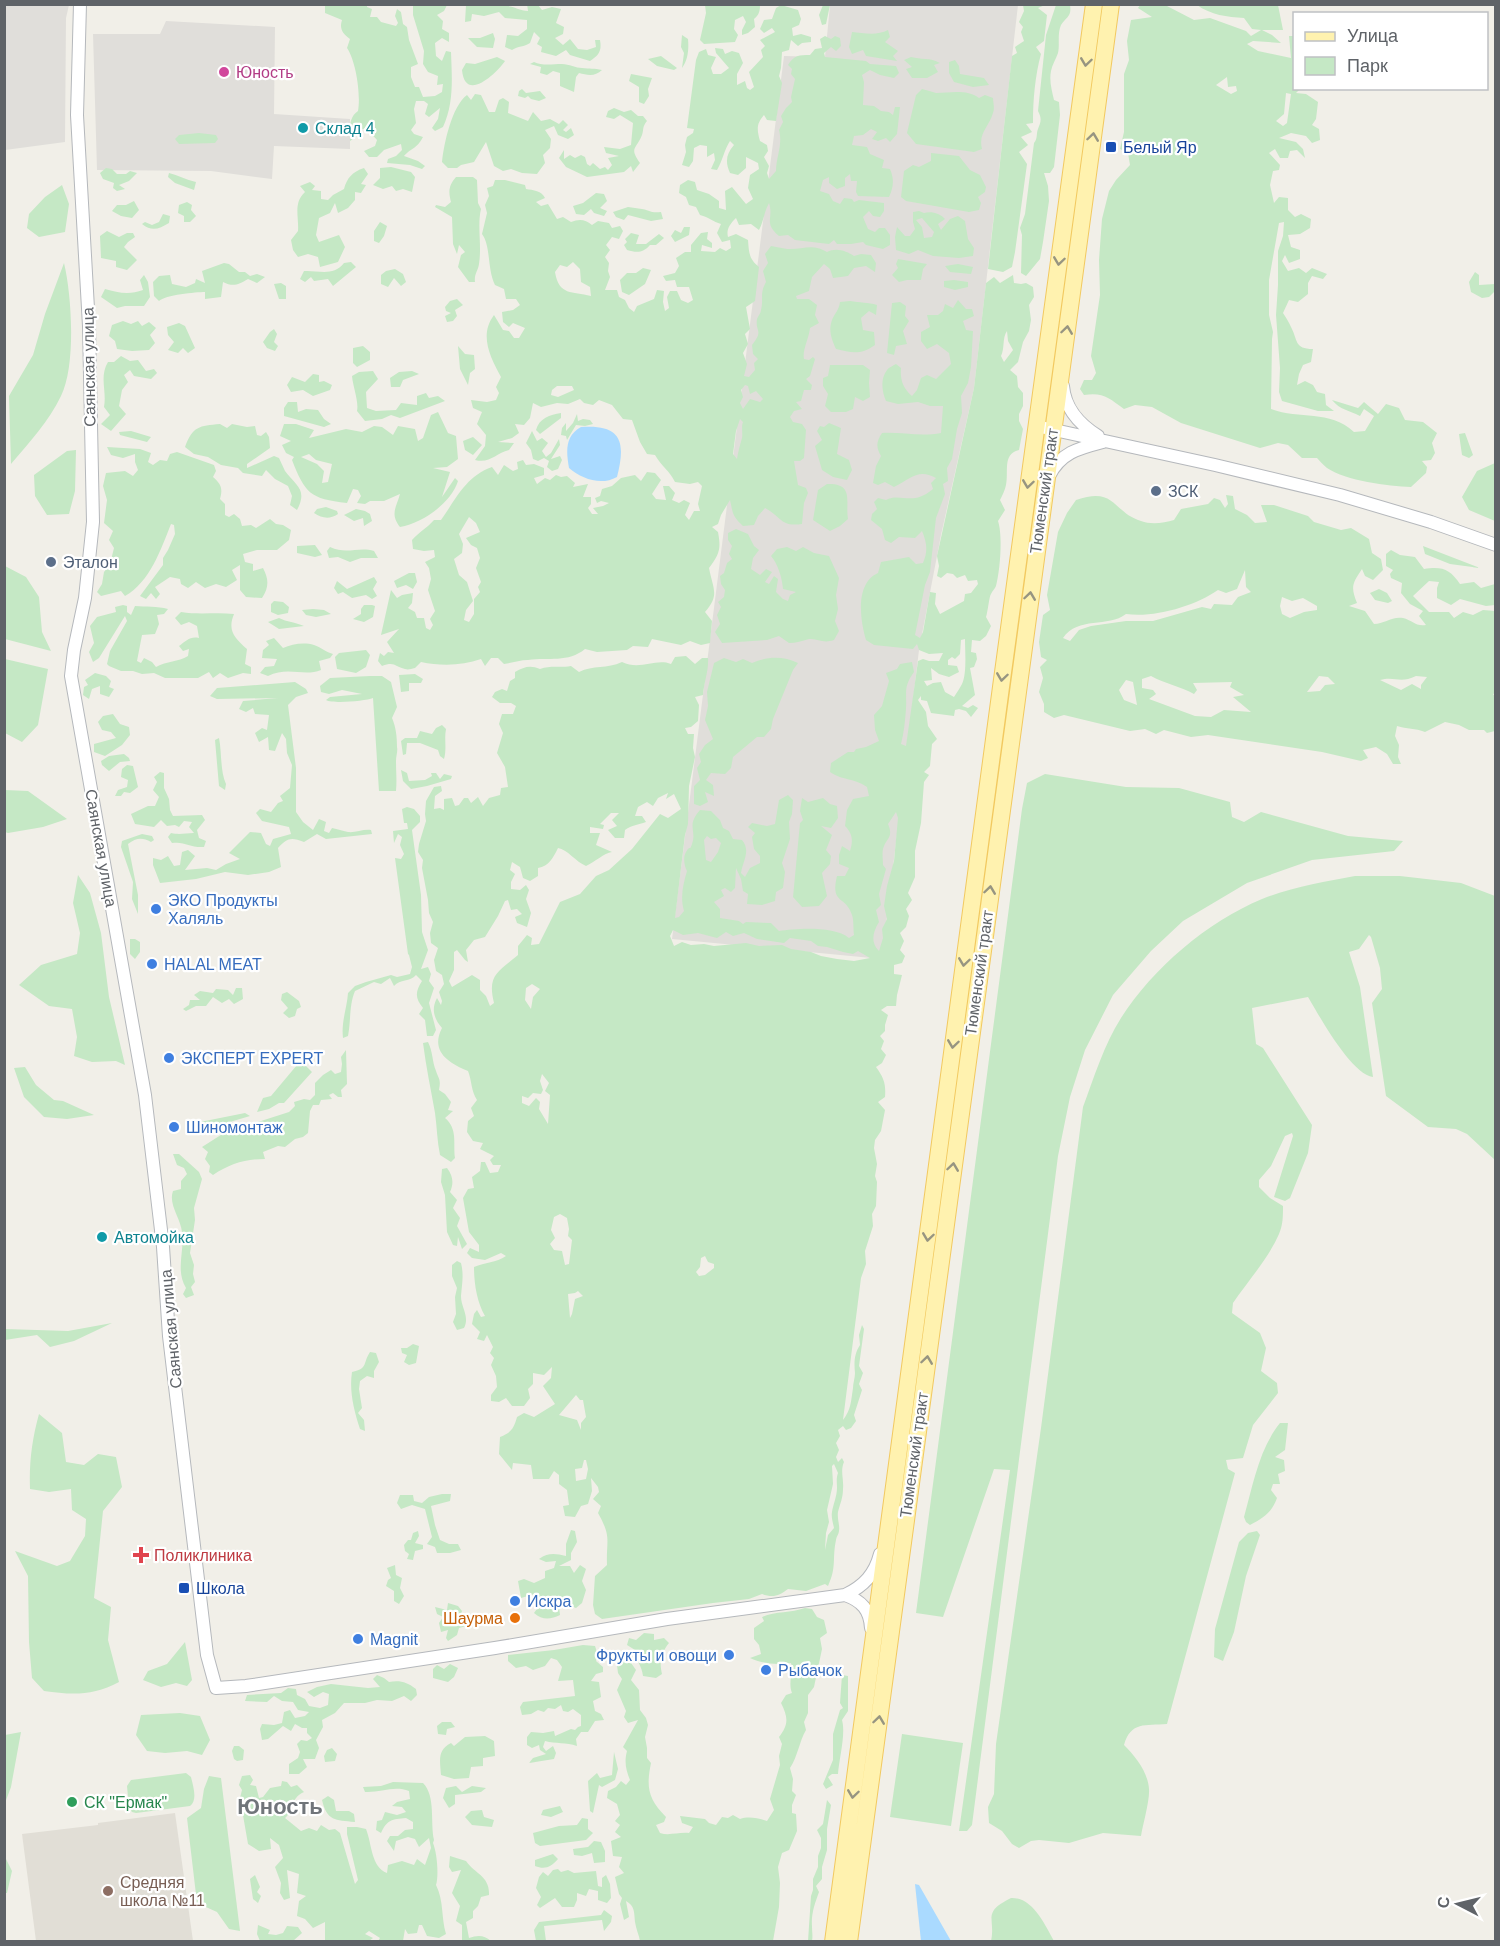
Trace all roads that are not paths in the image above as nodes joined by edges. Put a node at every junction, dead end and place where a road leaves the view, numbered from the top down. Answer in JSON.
{"nodes":[{"id":1,"x":80,"y":4,"type":"edge"},
{"id":2,"x":1094,"y":4,"type":"edge"},
{"id":3,"x":1111,"y":4,"type":"edge"},
{"id":4,"x":1062,"y":370,"type":"junction"},
{"id":5,"x":1044,"y":428,"type":"junction"},
{"id":6,"x":1107,"y":441,"type":"junction"},
{"id":7,"x":1045,"y":486,"type":"junction"},
{"id":8,"x":1496,"y":546,"type":"edge"},
{"id":9,"x":892,"y":1506,"type":"junction"},
{"id":10,"x":845,"y":1595,"type":"junction"},
{"id":11,"x":872,"y":1653,"type":"junction"},
{"id":12,"x":833,"y":1941,"type":"edge"},
{"id":13,"x":849,"y":1941,"type":"edge"}],
"edges":[{"from":1,"to":10,"type":"street","name":"Саянская улица"},
{"from":2,"to":5,"type":"main road","name":"Тюменский тракт","one_way":true},
{"from":4,"to":3,"type":"main road","name":"Тюменский тракт","one_way":true},
{"from":4,"to":5,"type":"main road","name":"Тюменский тракт"},
{"from":4,"to":6,"type":"street"},
{"from":5,"to":6,"type":"street"},
{"from":5,"to":7,"type":"main road","name":"Тюменский тракт"},
{"from":5,"to":9,"type":"main road","name":"Тюменский тракт","one_way":true},
{"from":6,"to":7,"type":"street"},
{"from":6,"to":8,"type":"street"},
{"from":13,"to":7,"type":"main road","name":"Тюменский тракт","one_way":true},
{"from":9,"to":10,"type":"street"},
{"from":9,"to":11,"type":"main road","name":"Тюменский тракт"},
{"from":10,"to":11,"type":"street"},
{"from":11,"to":12,"type":"main road","name":"Тюменский тракт","one_way":true}]}
